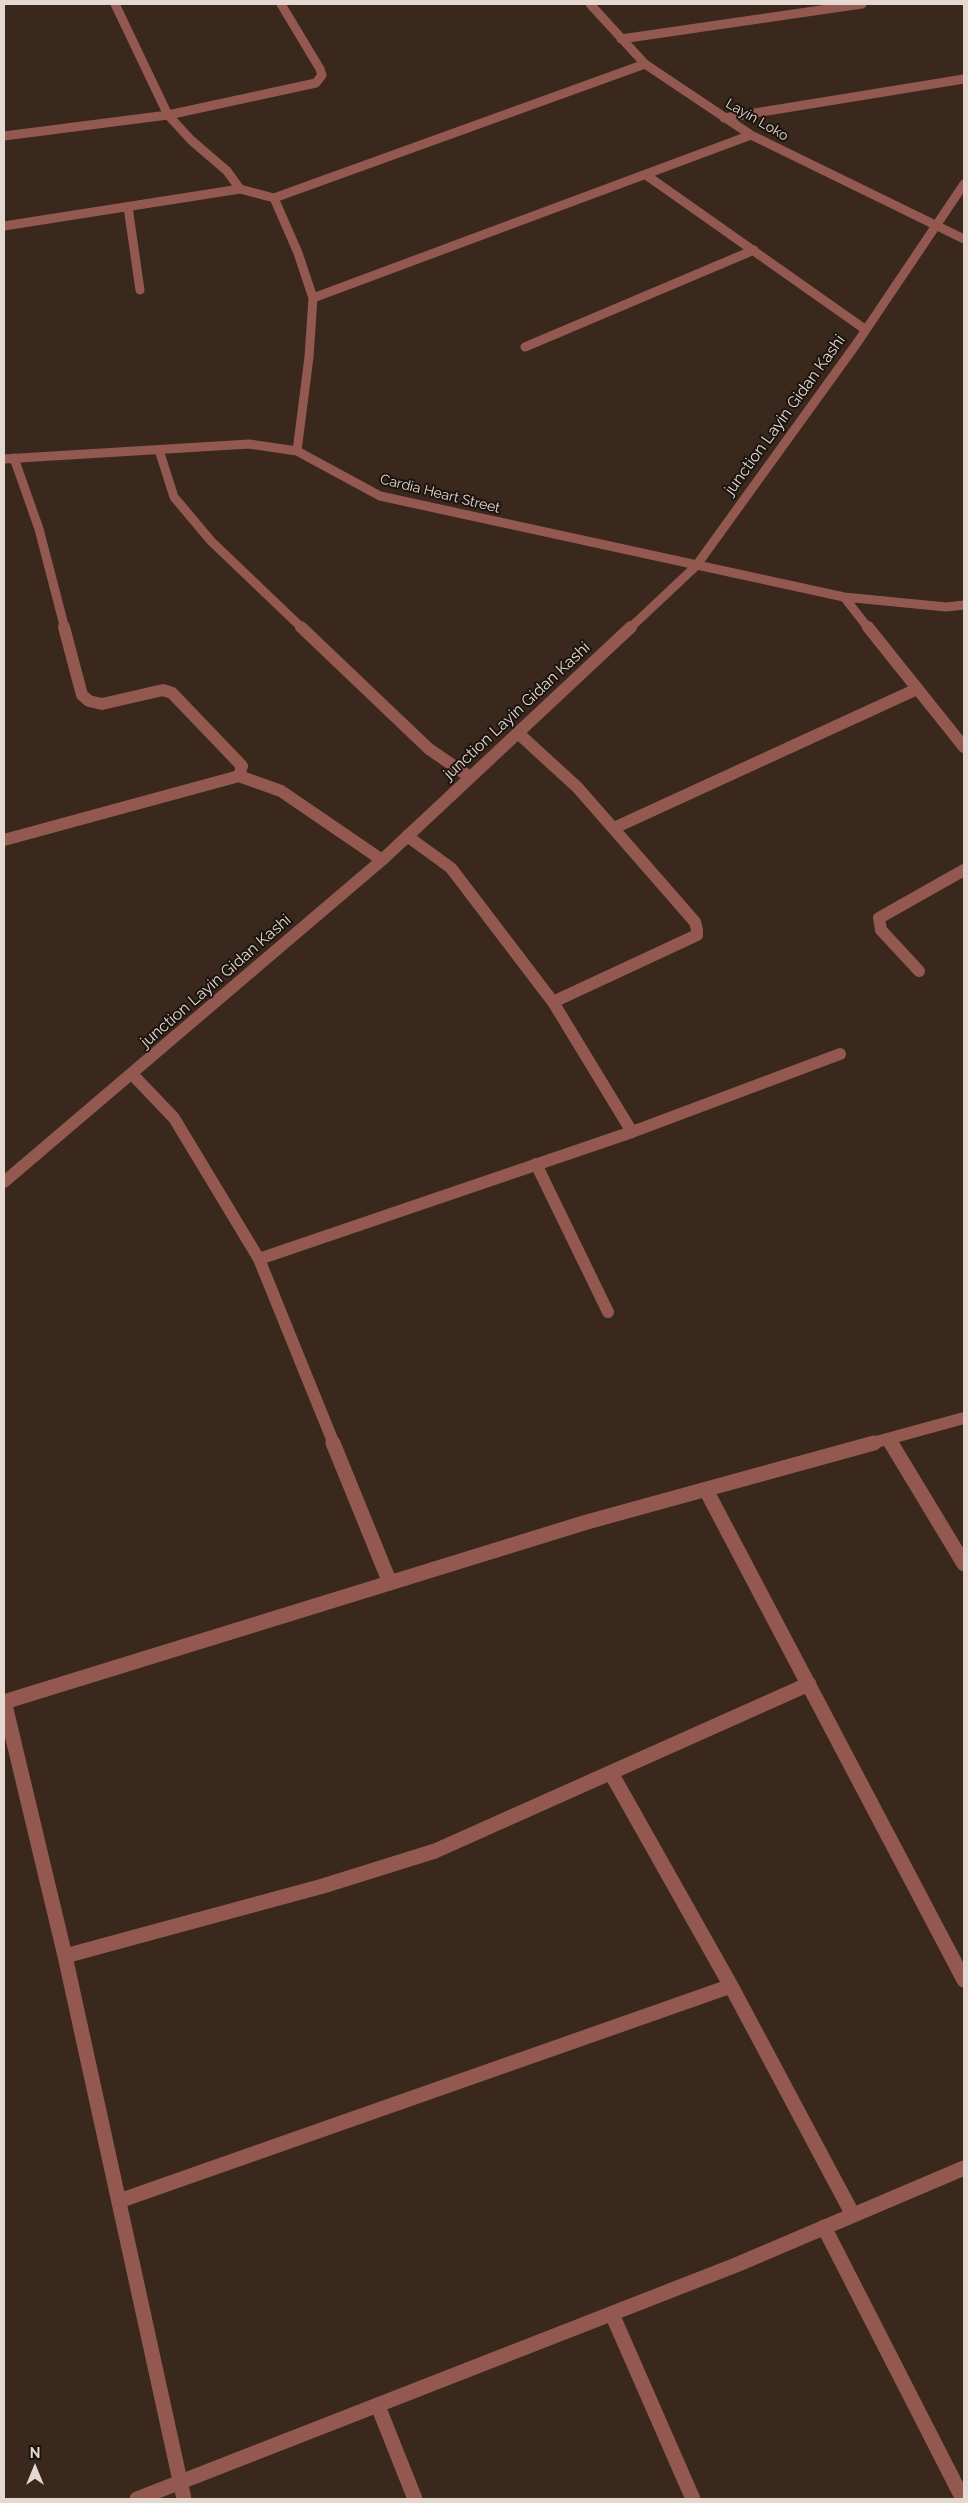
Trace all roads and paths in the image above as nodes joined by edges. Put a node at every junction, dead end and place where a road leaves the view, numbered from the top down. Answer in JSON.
{"nodes":[{"id":1,"x":115,"y":4,"type":"edge"},
{"id":2,"x":280,"y":4,"type":"edge"},
{"id":3,"x":590,"y":4,"type":"edge"},
{"id":4,"x":862,"y":4,"type":"edge"},
{"id":5,"x":621,"y":39,"type":"junction"},
{"id":6,"x":645,"y":64,"type":"junction"},
{"id":7,"x":964,"y":79,"type":"edge"},
{"id":8,"x":168,"y":115,"type":"junction"},
{"id":9,"x":724,"y":118,"type":"junction"},
{"id":10,"x":4,"y":136,"type":"edge"},
{"id":11,"x":751,"y":136,"type":"junction"},
{"id":12,"x":646,"y":175,"type":"junction"},
{"id":13,"x":964,"y":184,"type":"edge"},
{"id":14,"x":240,"y":189,"type":"junction"},
{"id":15,"x":274,"y":198,"type":"junction"},
{"id":16,"x":128,"y":207,"type":"junction"},
{"id":17,"x":4,"y":226,"type":"edge"},
{"id":18,"x":935,"y":226,"type":"junction"},
{"id":19,"x":964,"y":239,"type":"edge"},
{"id":20,"x":754,"y":250,"type":"junction"},
{"id":21,"x":140,"y":290,"type":"dead end"},
{"id":22,"x":313,"y":298,"type":"junction"},
{"id":23,"x":866,"y":330,"type":"junction"},
{"id":24,"x":525,"y":347,"type":"dead end"},
{"id":25,"x":159,"y":450,"type":"junction"},
{"id":26,"x":297,"y":451,"type":"junction"},
{"id":27,"x":9,"y":459,"type":"edge"},
{"id":28,"x":696,"y":566,"type":"junction"},
{"id":29,"x":844,"y":597,"type":"junction"},
{"id":30,"x":964,"y":605,"type":"edge"},
{"id":31,"x":917,"y":688,"type":"junction"},
{"id":32,"x":518,"y":732,"type":"junction"},
{"id":33,"x":964,"y":747,"type":"edge"},
{"id":34,"x":239,"y":776,"type":"junction"},
{"id":35,"x":470,"y":777,"type":"junction"},
{"id":36,"x":614,"y":828,"type":"junction"},
{"id":37,"x":406,"y":836,"type":"junction"},
{"id":38,"x":4,"y":840,"type":"edge"},
{"id":39,"x":382,"y":860,"type":"junction"},
{"id":40,"x":964,"y":870,"type":"edge"},
{"id":41,"x":919,"y":971,"type":"dead end"},
{"id":42,"x":553,"y":1002,"type":"junction"},
{"id":43,"x":840,"y":1054,"type":"dead end"},
{"id":44,"x":132,"y":1074,"type":"junction"},
{"id":45,"x":632,"y":1132,"type":"junction"},
{"id":46,"x":536,"y":1164,"type":"junction"},
{"id":47,"x":4,"y":1182,"type":"edge"},
{"id":48,"x":259,"y":1259,"type":"junction"},
{"id":49,"x":608,"y":1312,"type":"dead end"},
{"id":50,"x":964,"y":1418,"type":"edge"},
{"id":51,"x":889,"y":1439,"type":"junction"},
{"id":52,"x":706,"y":1490,"type":"junction"},
{"id":53,"x":964,"y":1564,"type":"edge"},
{"id":54,"x":390,"y":1583,"type":"junction"},
{"id":55,"x":809,"y":1684,"type":"junction"},
{"id":56,"x":4,"y":1701,"type":"edge"},
{"id":57,"x":611,"y":1773,"type":"junction"},
{"id":58,"x":65,"y":1956,"type":"junction"},
{"id":59,"x":964,"y":1980,"type":"edge"},
{"id":60,"x":731,"y":1986,"type":"junction"},
{"id":61,"x":964,"y":2168,"type":"edge"},
{"id":62,"x":119,"y":2201,"type":"junction"},
{"id":63,"x":853,"y":2216,"type":"junction"},
{"id":64,"x":824,"y":2228,"type":"junction"},
{"id":65,"x":612,"y":2314,"type":"junction"},
{"id":66,"x":378,"y":2406,"type":"junction"},
{"id":67,"x":182,"y":2492,"type":"edge"},
{"id":68,"x":137,"y":2499,"type":"edge"},
{"id":69,"x":415,"y":2499,"type":"edge"},
{"id":70,"x":692,"y":2499,"type":"edge"},
{"id":71,"x":963,"y":2499,"type":"edge"}],
"edges":[{"from":1,"to":8,"type":"street"},
{"from":2,"to":8,"type":"street"},
{"from":3,"to":5,"type":"street","name":"Layin Loko"},
{"from":4,"to":5,"type":"street"},
{"from":5,"to":6,"type":"street","name":"Layin Loko"},
{"from":6,"to":9,"type":"street","name":"Layin Loko"},
{"from":6,"to":15,"type":"street"},
{"from":7,"to":9,"type":"street"},
{"from":8,"to":10,"type":"street"},
{"from":8,"to":14,"type":"street"},
{"from":9,"to":11,"type":"street","name":"Layin Loko"},
{"from":11,"to":12,"type":"street"},
{"from":11,"to":18,"type":"street","name":"Layin Loko"},
{"from":12,"to":20,"type":"street"},
{"from":12,"to":22,"type":"street"},
{"from":13,"to":18,"type":"street","name":"junction Layin Gidan Kashi"},
{"from":14,"to":15,"type":"street"},
{"from":14,"to":16,"type":"street"},
{"from":15,"to":22,"type":"street"},
{"from":16,"to":17,"type":"street"},
{"from":16,"to":21,"type":"street"},
{"from":18,"to":19,"type":"street","name":"Layin Loko"},
{"from":18,"to":23,"type":"street","name":"junction Layin Gidan Kashi"},
{"from":20,"to":23,"type":"street"},
{"from":20,"to":24,"type":"street"},
{"from":22,"to":26,"type":"street"},
{"from":23,"to":28,"type":"street","name":"junction Layin Gidan Kashi"},
{"from":25,"to":26,"type":"street","name":"Cardia Heart Street"},
{"from":25,"to":27,"type":"street","name":"Cardia Heart Street"},
{"from":25,"to":35,"type":"street"},
{"from":26,"to":28,"type":"street","name":"Cardia Heart Street"},
{"from":27,"to":34,"type":"street"},
{"from":28,"to":29,"type":"street","name":"Cardia Heart Street"},
{"from":28,"to":32,"type":"street","name":"junction Layin Gidan Kashi"},
{"from":29,"to":30,"type":"street","name":"Cardia Heart Street"},
{"from":29,"to":31,"type":"street"},
{"from":31,"to":33,"type":"street"},
{"from":31,"to":36,"type":"street"},
{"from":32,"to":35,"type":"street","name":"junction Layin Gidan Kashi"},
{"from":32,"to":36,"type":"street"},
{"from":34,"to":38,"type":"street"},
{"from":34,"to":39,"type":"street"},
{"from":35,"to":37,"type":"street","name":"junction Layin Gidan Kashi"},
{"from":36,"to":42,"type":"street"},
{"from":37,"to":39,"type":"street","name":"junction Layin Gidan Kashi"},
{"from":37,"to":42,"type":"street"},
{"from":39,"to":44,"type":"street","name":"junction Layin Gidan Kashi"},
{"from":40,"to":41,"type":"street"},
{"from":42,"to":45,"type":"street"},
{"from":43,"to":45,"type":"street"},
{"from":44,"to":47,"type":"street","name":"junction Layin Gidan Kashi"},
{"from":44,"to":48,"type":"street"},
{"from":45,"to":46,"type":"street"},
{"from":46,"to":48,"type":"street"},
{"from":46,"to":49,"type":"street"},
{"from":48,"to":54,"type":"street"},
{"from":50,"to":51,"type":"street"},
{"from":51,"to":52,"type":"street"},
{"from":51,"to":53,"type":"street"},
{"from":52,"to":54,"type":"street"},
{"from":52,"to":55,"type":"street"},
{"from":54,"to":56,"type":"street"},
{"from":55,"to":57,"type":"street"},
{"from":55,"to":59,"type":"street"},
{"from":56,"to":58,"type":"street"},
{"from":57,"to":58,"type":"street"},
{"from":57,"to":60,"type":"street"},
{"from":58,"to":62,"type":"street"},
{"from":60,"to":62,"type":"street"},
{"from":60,"to":63,"type":"street"},
{"from":61,"to":63,"type":"street"},
{"from":62,"to":67,"type":"street"},
{"from":63,"to":64,"type":"street"},
{"from":64,"to":65,"type":"street"},
{"from":64,"to":71,"type":"street"},
{"from":65,"to":66,"type":"street"},
{"from":65,"to":70,"type":"street"},
{"from":66,"to":67,"type":"street"},
{"from":66,"to":69,"type":"street"},
{"from":67,"to":68,"type":"street"}]}
